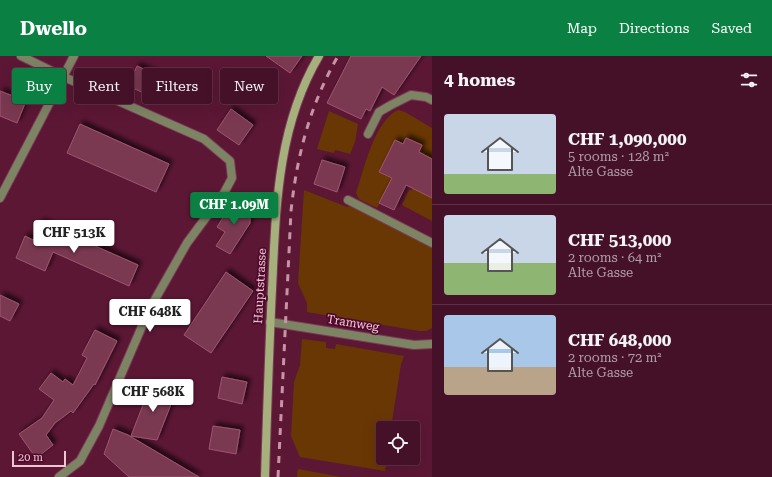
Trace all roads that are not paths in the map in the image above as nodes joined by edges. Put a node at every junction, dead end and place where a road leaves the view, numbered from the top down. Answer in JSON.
{"nodes":[{"id":1,"x":21,"y":56,"type":"edge"},
{"id":2,"x":74,"y":56,"type":"edge"},
{"id":3,"x":319,"y":56,"type":"edge"},
{"id":4,"x":46,"y":68,"type":"edge"},
{"id":5,"x":66,"y":73,"type":"edge"},
{"id":6,"x":66,"y":78,"type":"edge"},
{"id":7,"x":432,"y":100,"type":"edge"},
{"id":8,"x":50,"y":104,"type":"edge"},
{"id":9,"x":368,"y":134,"type":"dead end"},
{"id":10,"x":0,"y":198,"type":"edge"},
{"id":11,"x":348,"y":200,"type":"dead end"},
{"id":12,"x":432,"y":243,"type":"edge"},
{"id":13,"x":270,"y":322,"type":"junction"},
{"id":14,"x":432,"y":344,"type":"edge"},
{"id":15,"x":59,"y":477,"type":"edge"},
{"id":16,"x":265,"y":477,"type":"edge"}],
"edges":[{"from":1,"to":4,"type":"street"},
{"from":2,"to":5,"type":"street"},
{"from":3,"to":13,"type":"main road","name":"Hauptstrasse"},
{"from":6,"to":15,"type":"street"},
{"from":7,"to":9,"type":"street"},
{"from":8,"to":10,"type":"street"},
{"from":11,"to":12,"type":"street"},
{"from":13,"to":14,"type":"street","name":"Tramweg"},
{"from":13,"to":16,"type":"main road","name":"Hauptstrasse"}]}
